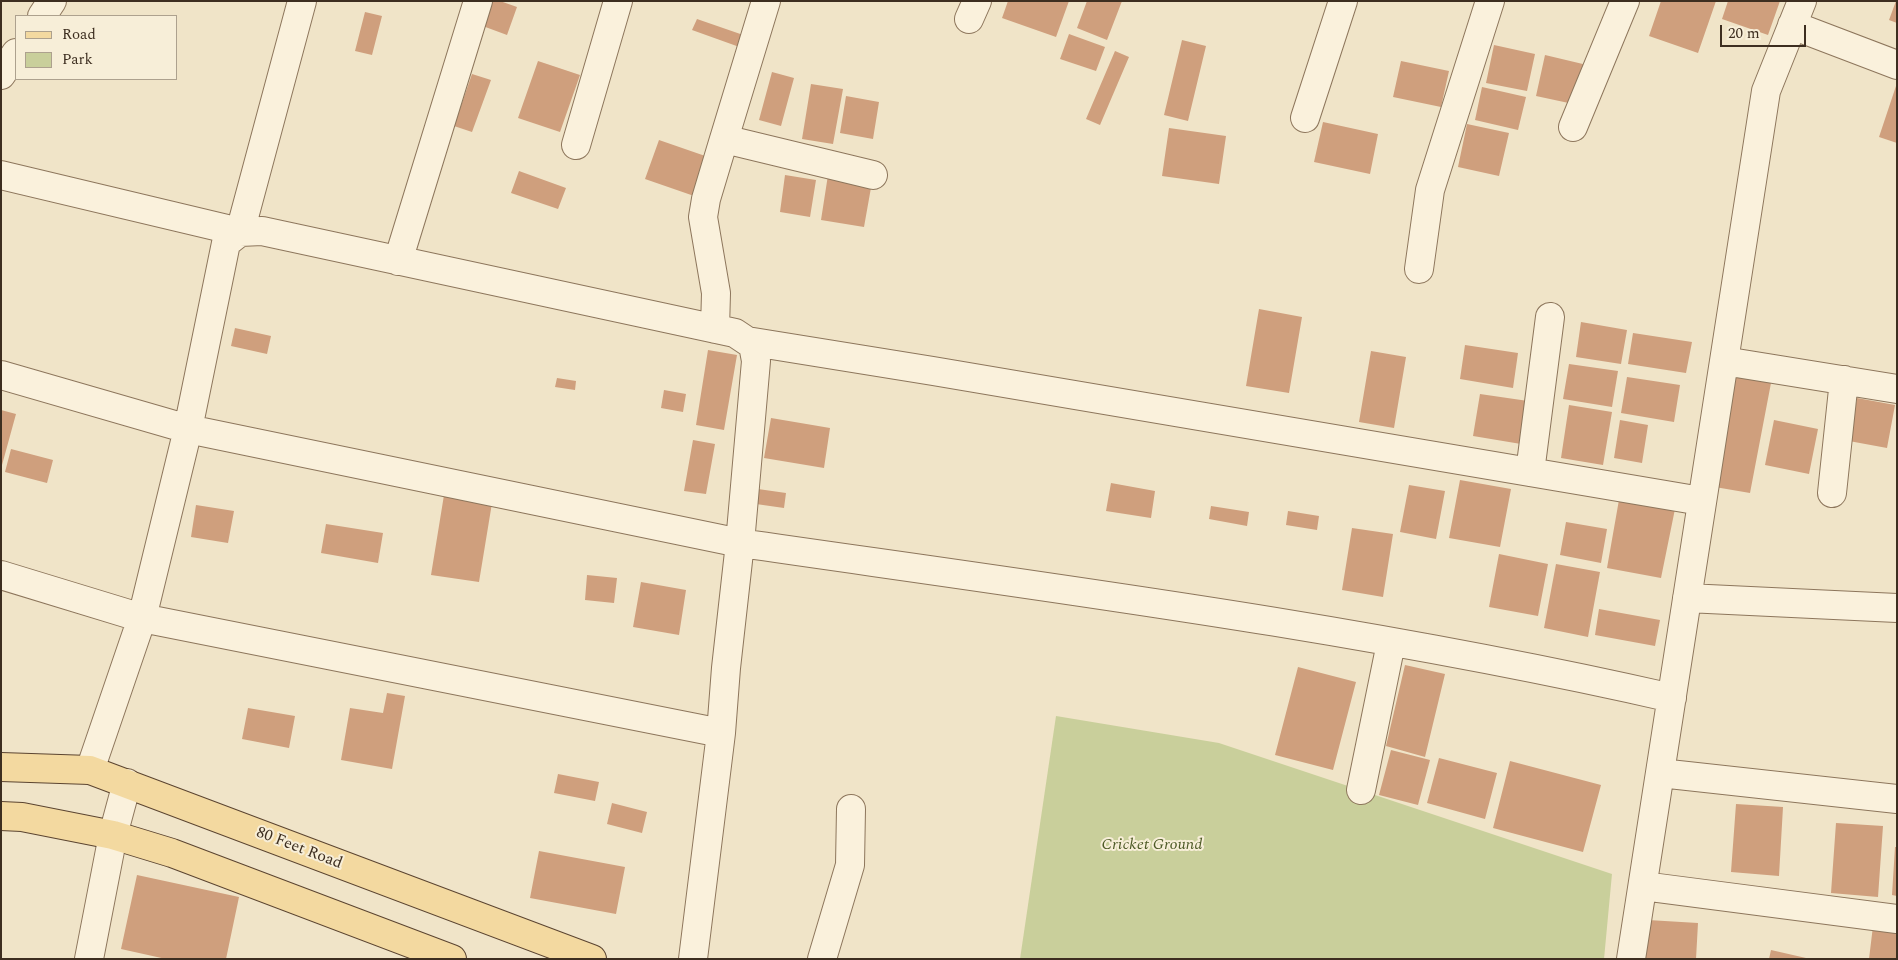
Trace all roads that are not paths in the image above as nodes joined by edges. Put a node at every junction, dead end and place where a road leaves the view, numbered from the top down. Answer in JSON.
{"nodes":[{"id":1,"x":52,"y":1,"type":"edge"},
{"id":2,"x":302,"y":1,"type":"edge"},
{"id":3,"x":478,"y":1,"type":"edge"},
{"id":4,"x":618,"y":1,"type":"edge"},
{"id":5,"x":766,"y":1,"type":"edge"},
{"id":6,"x":1343,"y":1,"type":"edge"},
{"id":7,"x":1490,"y":1,"type":"edge"},
{"id":8,"x":1625,"y":1,"type":"edge"},
{"id":9,"x":1797,"y":13,"type":"edge"},
{"id":10,"x":43,"y":15,"type":"edge"},
{"id":11,"x":15,"y":54,"type":"edge"},
{"id":12,"x":1897,"y":65,"type":"edge"},
{"id":13,"x":1,"y":75,"type":"edge"},
{"id":14,"x":1305,"y":118,"type":"dead end"},
{"id":15,"x":1573,"y":128,"type":"dead end"},
{"id":16,"x":724,"y":140,"type":"junction"},
{"id":17,"x":576,"y":145,"type":"dead end"},
{"id":18,"x":873,"y":174,"type":"dead end"},
{"id":19,"x":1,"y":175,"type":"edge"},
{"id":20,"x":240,"y":232,"type":"junction"},
{"id":21,"x":398,"y":260,"type":"junction"},
{"id":22,"x":1419,"y":269,"type":"dead end"},
{"id":23,"x":1550,"y":317,"type":"dead end"},
{"id":24,"x":715,"y":329,"type":"junction"},
{"id":25,"x":747,"y":341,"type":"junction"},
{"id":26,"x":1724,"y":361,"type":"junction"},
{"id":27,"x":1,"y":375,"type":"edge"},
{"id":28,"x":1844,"y":380,"type":"junction"},
{"id":29,"x":1897,"y":388,"type":"edge"},
{"id":30,"x":188,"y":429,"type":"junction"},
{"id":31,"x":1530,"y":472,"type":"junction"},
{"id":32,"x":1832,"y":493,"type":"dead end"},
{"id":33,"x":1702,"y":501,"type":"junction"},
{"id":34,"x":740,"y":543,"type":"junction"},
{"id":35,"x":1,"y":575,"type":"edge"},
{"id":36,"x":1687,"y":598,"type":"junction"},
{"id":37,"x":1897,"y":608,"type":"edge"},
{"id":38,"x":142,"y":618,"type":"junction"},
{"id":39,"x":1390,"y":643,"type":"junction"},
{"id":40,"x":1672,"y":698,"type":"junction"},
{"id":41,"x":721,"y":733,"type":"junction"},
{"id":42,"x":1,"y":767,"type":"edge"},
{"id":43,"x":90,"y":770,"type":"junction"},
{"id":44,"x":1660,"y":773,"type":"junction"},
{"id":45,"x":127,"y":784,"type":"junction"},
{"id":46,"x":1361,"y":790,"type":"dead end"},
{"id":47,"x":1897,"y":799,"type":"edge"},
{"id":48,"x":851,"y":809,"type":"dead end"},
{"id":49,"x":1,"y":816,"type":"edge"},
{"id":50,"x":112,"y":835,"type":"junction"},
{"id":51,"x":1643,"y":886,"type":"junction"},
{"id":52,"x":1897,"y":919,"type":"edge"},
{"id":53,"x":89,"y":959,"type":"edge"},
{"id":54,"x":452,"y":959,"type":"edge"},
{"id":55,"x":592,"y":959,"type":"edge"},
{"id":56,"x":693,"y":959,"type":"edge"},
{"id":57,"x":822,"y":959,"type":"edge"},
{"id":58,"x":1631,"y":959,"type":"edge"}],
"edges":[{"from":1,"to":10,"type":"street"},
{"from":2,"to":20,"type":"street"},
{"from":3,"to":21,"type":"street"},
{"from":4,"to":17,"type":"street"},
{"from":5,"to":16,"type":"street"},
{"from":6,"to":14,"type":"street"},
{"from":7,"to":22,"type":"street"},
{"from":8,"to":15,"type":"street"},
{"from":9,"to":12,"type":"street"},
{"from":9,"to":26,"type":"street"},
{"from":11,"to":13,"type":"street"},
{"from":16,"to":18,"type":"street"},
{"from":16,"to":24,"type":"street"},
{"from":19,"to":20,"type":"street"},
{"from":20,"to":21,"type":"street"},
{"from":20,"to":30,"type":"street"},
{"from":21,"to":24,"type":"street"},
{"from":23,"to":31,"type":"street"},
{"from":24,"to":25,"type":"street"},
{"from":25,"to":31,"type":"street"},
{"from":25,"to":34,"type":"street"},
{"from":26,"to":28,"type":"street"},
{"from":26,"to":33,"type":"street"},
{"from":27,"to":30,"type":"street"},
{"from":28,"to":29,"type":"street"},
{"from":28,"to":32,"type":"street"},
{"from":30,"to":34,"type":"street"},
{"from":30,"to":38,"type":"street"},
{"from":31,"to":33,"type":"street"},
{"from":33,"to":36,"type":"street"},
{"from":34,"to":39,"type":"street"},
{"from":34,"to":41,"type":"street"},
{"from":35,"to":38,"type":"street"},
{"from":36,"to":37,"type":"street"},
{"from":36,"to":40,"type":"street"},
{"from":38,"to":41,"type":"street"},
{"from":38,"to":43,"type":"street"},
{"from":39,"to":40,"type":"street"},
{"from":39,"to":46,"type":"street"},
{"from":40,"to":44,"type":"street"},
{"from":41,"to":56,"type":"street"},
{"from":42,"to":43,"type":"main road","name":"80 Feet Road"},
{"from":43,"to":45,"type":"main road","name":"80 Feet Road"},
{"from":44,"to":47,"type":"street"},
{"from":44,"to":51,"type":"street"},
{"from":45,"to":50,"type":"street"},
{"from":45,"to":55,"type":"main road","name":"80 Feet Road"},
{"from":48,"to":57,"type":"street"},
{"from":49,"to":50,"type":"main road"},
{"from":50,"to":53,"type":"street"},
{"from":50,"to":54,"type":"main road"},
{"from":51,"to":52,"type":"street"},
{"from":51,"to":58,"type":"street"}]}
